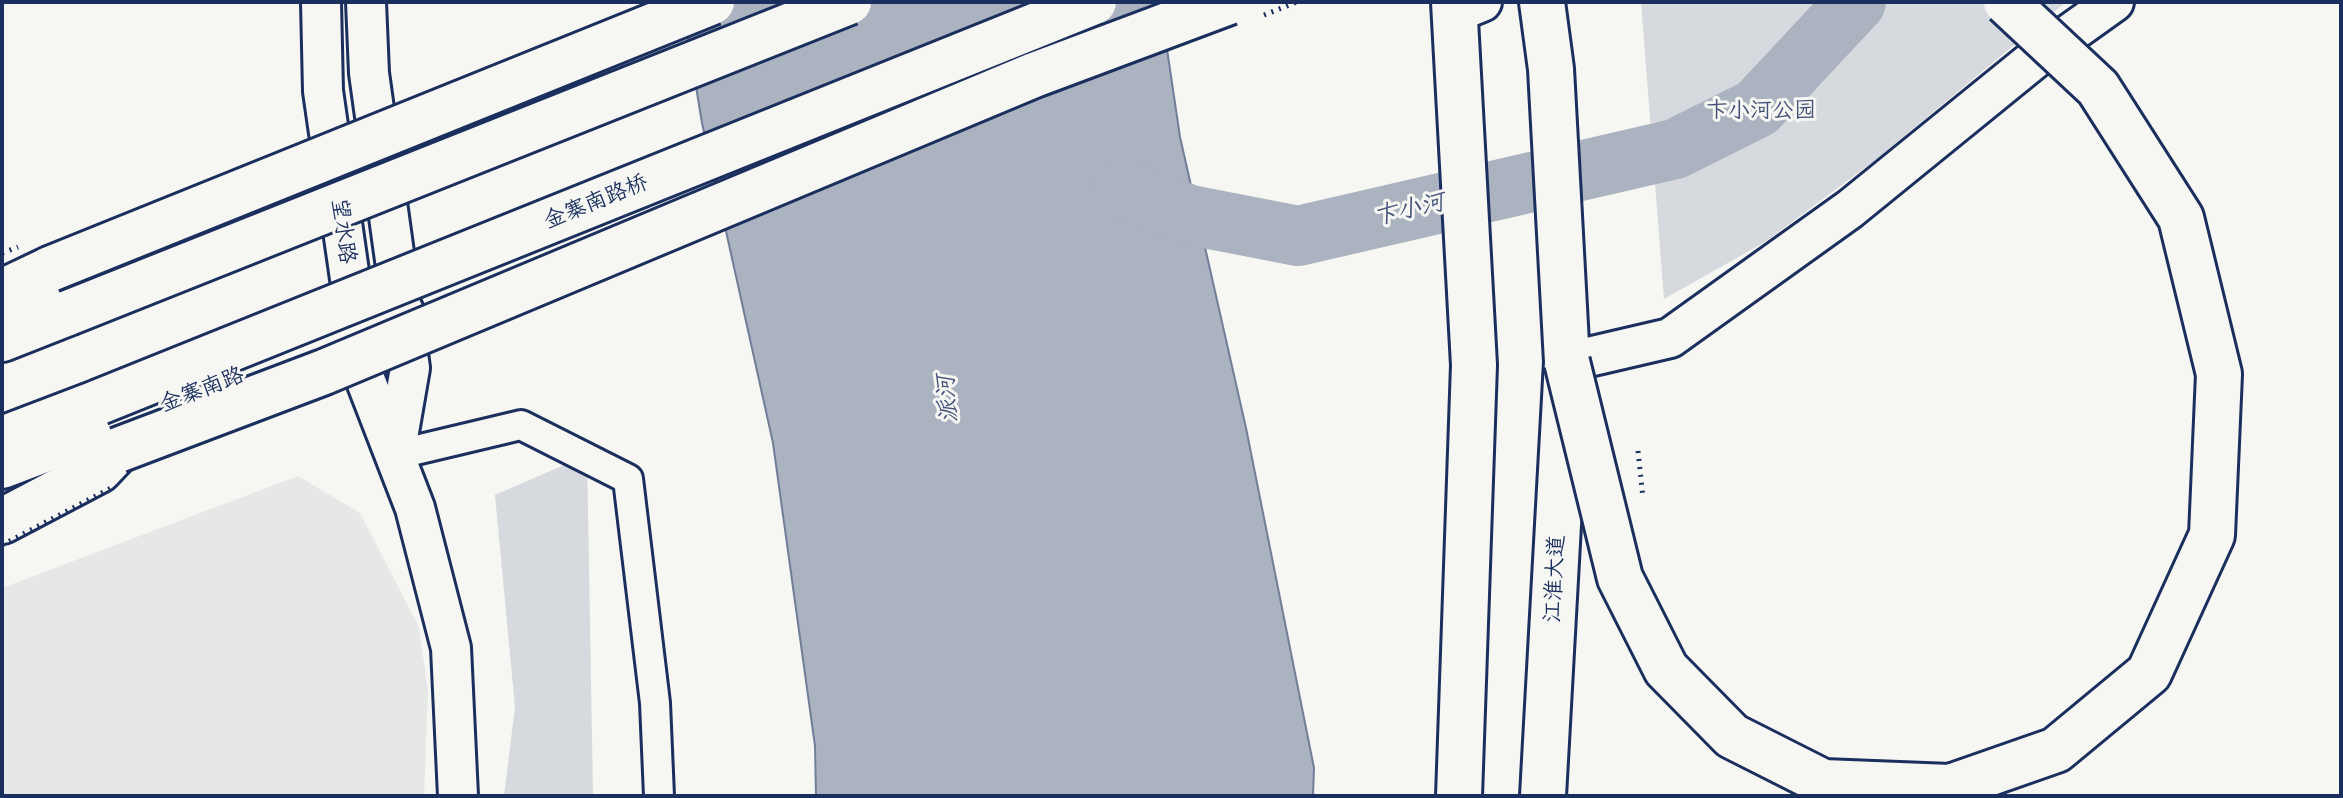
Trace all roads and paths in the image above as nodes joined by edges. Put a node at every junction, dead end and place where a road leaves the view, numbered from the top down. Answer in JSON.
{"nodes":[{"id":1,"x":321,"y":2,"type":"edge"},
{"id":2,"x":366,"y":2,"type":"edge"},
{"id":3,"x":712,"y":2,"type":"edge"},
{"id":4,"x":849,"y":2,"type":"edge"},
{"id":5,"x":1094,"y":2,"type":"edge"},
{"id":6,"x":1229,"y":2,"type":"edge"},
{"id":7,"x":1542,"y":2,"type":"edge"},
{"id":8,"x":2006,"y":2,"type":"edge"},
{"id":9,"x":2114,"y":2,"type":"edge"},
{"id":10,"x":1464,"y":6,"type":"edge"},
{"id":11,"x":382,"y":167,"type":"junction"},
{"id":12,"x":336,"y":184,"type":"junction"},
{"id":13,"x":50,"y":269,"type":"junction"},
{"id":14,"x":2,"y":277,"type":"edge"},
{"id":15,"x":2,"y":292,"type":"edge"},
{"id":16,"x":2,"y":314,"type":"edge"},
{"id":17,"x":402,"y":314,"type":"junction"},
{"id":18,"x":358,"y":331,"type":"junction"},
{"id":19,"x":2,"y":339,"type":"edge"},
{"id":20,"x":1567,"y":362,"type":"junction"},
{"id":21,"x":2,"y":439,"type":"edge"},
{"id":22,"x":118,"y":450,"type":"junction"},
{"id":23,"x":1638,"y":451,"type":"dead end"},
{"id":24,"x":395,"y":455,"type":"junction"},
{"id":25,"x":2,"y":466,"type":"edge"},
{"id":26,"x":2,"y":489,"type":"edge"},
{"id":27,"x":1645,"y":513,"type":"dead end"},
{"id":28,"x":2,"y":521,"type":"edge"},
{"id":29,"x":458,"y":796,"type":"edge"},
{"id":30,"x":659,"y":796,"type":"edge"},
{"id":31,"x":1459,"y":796,"type":"edge"},
{"id":32,"x":1543,"y":796,"type":"edge"}],
"edges":[{"from":1,"to":12,"type":"street","name":"望水路"},
{"from":2,"to":11,"type":"street"},
{"from":3,"to":13,"type":"main road","bridge":true},
{"from":4,"to":19,"type":"main road","bridge":true},
{"from":5,"to":21,"type":"main road","name":"金寨南路桥","bridge":true},
{"from":6,"to":22,"type":"main road","bridge":true},
{"from":7,"to":20,"type":"main road"},
{"from":8,"to":20,"type":"main road","bridge":true},
{"from":9,"to":20,"type":"street"},
{"from":10,"to":31,"type":"main road"},
{"from":11,"to":12,"type":"main road"},
{"from":11,"to":17,"type":"street"},
{"from":12,"to":16,"type":"main road"},
{"from":12,"to":18,"type":"street","name":"望水路"},
{"from":13,"to":14,"type":"street"},
{"from":13,"to":15,"type":"main road"},
{"from":17,"to":18,"type":"main road","name":"金寨南路"},
{"from":17,"to":24,"type":"street"},
{"from":18,"to":24,"type":"street","name":"望水路"},
{"from":18,"to":25,"type":"main road","name":"金寨南路"},
{"from":20,"to":32,"type":"main road","name":"江淮大道"},
{"from":22,"to":26,"type":"main road"},
{"from":22,"to":28,"type":"main road"},
{"from":23,"to":27,"type":"path","bridge":true},
{"from":24,"to":29,"type":"street","name":"望水路"},
{"from":24,"to":30,"type":"street"}]}
